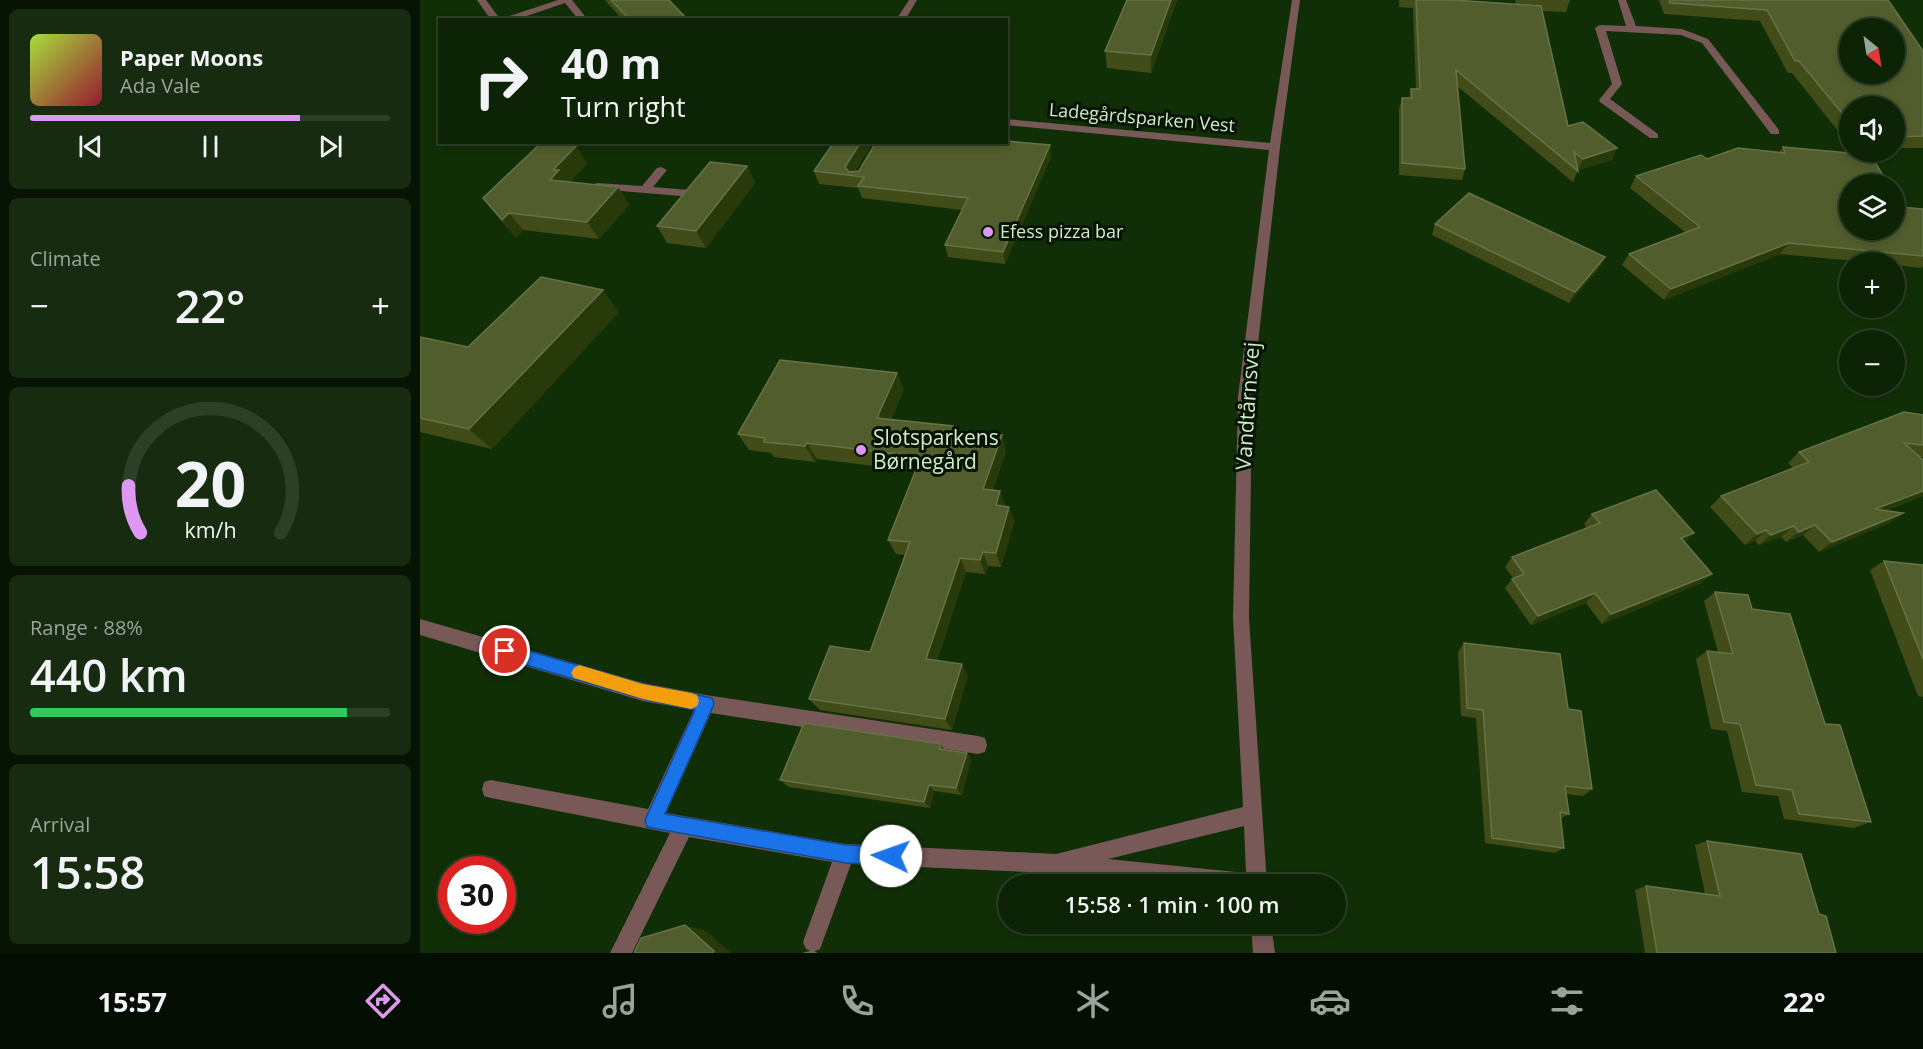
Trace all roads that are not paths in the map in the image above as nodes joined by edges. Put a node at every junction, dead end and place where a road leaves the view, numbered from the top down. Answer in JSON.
{"nodes":[{"id":1,"x":481,"y":0,"type":"edge"},
{"id":2,"x":567,"y":0,"type":"edge"},
{"id":3,"x":913,"y":0,"type":"edge"},
{"id":4,"x":1296,"y":0,"type":"edge"},
{"id":5,"x":1622,"y":0,"type":"edge"},
{"id":6,"x":494,"y":18,"type":"edge"},
{"id":7,"x":510,"y":18,"type":"edge"},
{"id":8,"x":582,"y":18,"type":"edge"},
{"id":9,"x":901,"y":18,"type":"edge"},
{"id":10,"x":1632,"y":29,"type":"junction"},
{"id":11,"x":1008,"y":122,"type":"edge"},
{"id":12,"x":1775,"y":132,"type":"dead end"},
{"id":13,"x":1654,"y":136,"type":"dead end"},
{"id":14,"x":1275,"y":147,"type":"junction"},
{"id":15,"x":661,"y":170,"type":"dead end"},
{"id":16,"x":584,"y":184,"type":"edge"},
{"id":17,"x":645,"y":190,"type":"junction"},
{"id":18,"x":689,"y":194,"type":"edge"},
{"id":19,"x":420,"y":627,"type":"edge"},
{"id":20,"x":706,"y":704,"type":"junction"},
{"id":21,"x":978,"y":745,"type":"dead end"},
{"id":22,"x":491,"y":789,"type":"dead end"},
{"id":23,"x":1252,"y":814,"type":"junction"},
{"id":24,"x":653,"y":820,"type":"junction"},
{"id":25,"x":684,"y":826,"type":"junction"},
{"id":26,"x":846,"y":854,"type":"junction"},
{"id":27,"x":1051,"y":863,"type":"junction"},
{"id":28,"x":1158,"y":874,"type":"edge"},
{"id":29,"x":1255,"y":874,"type":"edge"},
{"id":30,"x":1262,"y":934,"type":"edge"},
{"id":31,"x":813,"y":942,"type":"dead end"},
{"id":32,"x":621,"y":953,"type":"edge"},
{"id":33,"x":1264,"y":953,"type":"edge"}],
"edges":[{"from":1,"to":6,"type":"street"},
{"from":2,"to":7,"type":"street"},
{"from":2,"to":8,"type":"street"},
{"from":3,"to":9,"type":"street"},
{"from":4,"to":14,"type":"street","name":"Vandtårnsvej"},
{"from":5,"to":10,"type":"street"},
{"from":10,"to":12,"type":"street"},
{"from":10,"to":13,"type":"street"},
{"from":11,"to":14,"type":"street","name":"Ladegårdsparken Vest"},
{"from":14,"to":23,"type":"street","name":"Vandtårnsvej"},
{"from":15,"to":17,"type":"street"},
{"from":16,"to":17,"type":"street"},
{"from":17,"to":18,"type":"street"},
{"from":19,"to":20,"type":"street"},
{"from":20,"to":21,"type":"street"},
{"from":20,"to":24,"type":"street"},
{"from":22,"to":24,"type":"street","name":"Vandtårnsvej"},
{"from":23,"to":27,"type":"street","name":"Vandtårnsvej"},
{"from":23,"to":29,"type":"street","name":"Vandtårnsvej"},
{"from":24,"to":25,"type":"street","name":"Vandtårnsvej"},
{"from":25,"to":26,"type":"street","name":"Vandtårnsvej"},
{"from":25,"to":32,"type":"street"},
{"from":26,"to":27,"type":"street","name":"Vandtårnsvej"},
{"from":26,"to":31,"type":"street"},
{"from":27,"to":28,"type":"street","name":"Vandtårnsvej"},
{"from":30,"to":33,"type":"street"}]}
